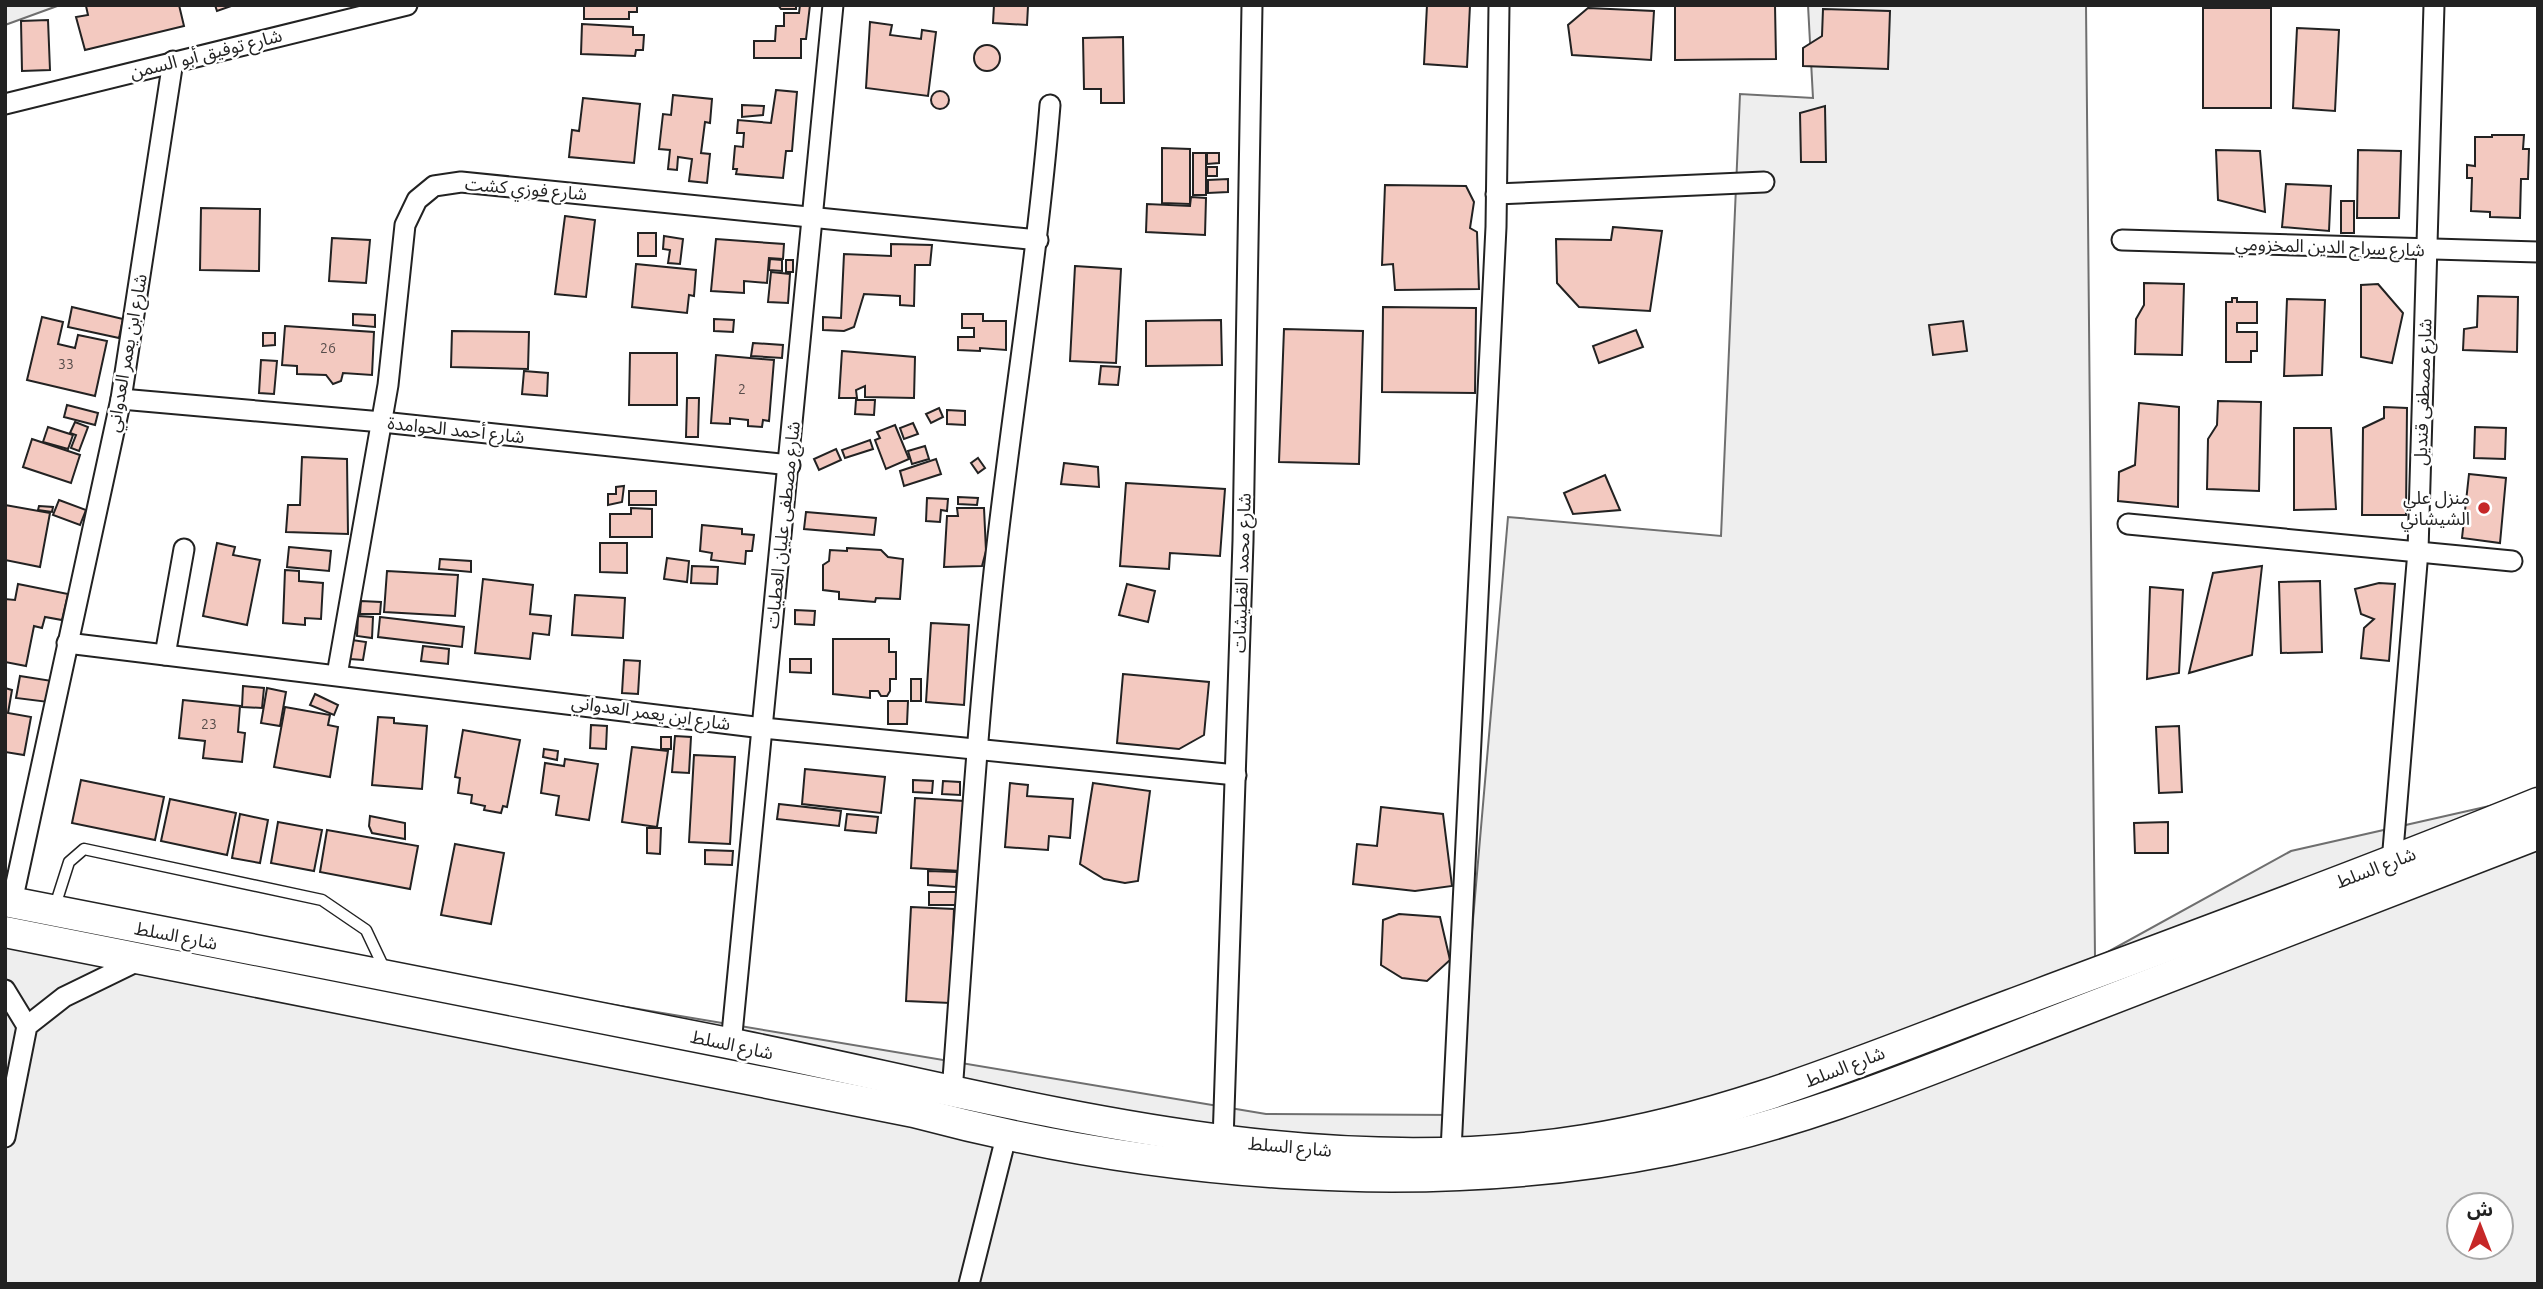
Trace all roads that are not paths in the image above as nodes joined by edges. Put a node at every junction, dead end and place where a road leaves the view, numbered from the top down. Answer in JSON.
{"nodes":[{"id":1,"x":407,"y":5,"type":"edge"},
{"id":2,"x":833,"y":5,"type":"edge"},
{"id":3,"x":1252,"y":5,"type":"edge"},
{"id":4,"x":1500,"y":5,"type":"edge"},
{"id":5,"x":2434,"y":5,"type":"edge"},
{"id":6,"x":173,"y":61,"type":"junction"},
{"id":7,"x":5,"y":104,"type":"edge"},
{"id":8,"x":1050,"y":104,"type":"dead end"},
{"id":9,"x":1764,"y":183,"type":"dead end"},
{"id":10,"x":1496,"y":194,"type":"junction"},
{"id":11,"x":810,"y":216,"type":"junction"},
{"id":12,"x":1038,"y":240,"type":"junction"},
{"id":13,"x":2122,"y":240,"type":"dead end"},
{"id":14,"x":2428,"y":250,"type":"junction"},
{"id":15,"x":2538,"y":252,"type":"edge"},
{"id":16,"x":121,"y":399,"type":"junction"},
{"id":17,"x":382,"y":422,"type":"junction"},
{"id":18,"x":790,"y":465,"type":"junction"},
{"id":19,"x":2128,"y":524,"type":"dead end"},
{"id":20,"x":184,"y":549,"type":"dead end"},
{"id":21,"x":2418,"y":551,"type":"junction"},
{"id":22,"x":2512,"y":561,"type":"dead end"},
{"id":23,"x":67,"y":643,"type":"junction"},
{"id":24,"x":165,"y":655,"type":"junction"},
{"id":25,"x":337,"y":675,"type":"junction"},
{"id":26,"x":763,"y":728,"type":"junction"},
{"id":27,"x":978,"y":751,"type":"junction"},
{"id":28,"x":1236,"y":775,"type":"junction"},
{"id":29,"x":2538,"y":803,"type":"edge"},
{"id":30,"x":2538,"y":834,"type":"edge"},
{"id":31,"x":2392,"y":862,"type":"junction"},
{"id":32,"x":8,"y":902,"type":"edge"},
{"id":33,"x":54,"y":911,"type":"junction"},
{"id":34,"x":5,"y":932,"type":"edge"},
{"id":35,"x":143,"y":959,"type":"junction"},
{"id":36,"x":389,"y":978,"type":"junction"},
{"id":37,"x":5,"y":990,"type":"edge"},
{"id":38,"x":27,"y":1026,"type":"junction"},
{"id":39,"x":731,"y":1044,"type":"junction"},
{"id":40,"x":952,"y":1092,"type":"junction"},
{"id":41,"x":5,"y":1137,"type":"edge"},
{"id":42,"x":1006,"y":1137,"type":"junction"},
{"id":43,"x":1223,"y":1140,"type":"junction"},
{"id":44,"x":1451,"y":1151,"type":"junction"},
{"id":45,"x":969,"y":1284,"type":"edge"}],
"edges":[{"from":1,"to":6,"type":"street","name":"شارع توفيق أبو السمن"},
{"from":2,"to":11,"type":"street","name":"شارع مصطفى عليان العطيات"},
{"from":3,"to":28,"type":"street","name":"شارع محمد القطيشات"},
{"from":4,"to":10,"type":"street"},
{"from":5,"to":14,"type":"street","name":"شارع مصطفى قنديل"},
{"from":6,"to":7,"type":"street","name":"شارع توفيق أبو السمن"},
{"from":6,"to":16,"type":"street","name":"شارع ابن يعمر العدواني"},
{"from":8,"to":12,"type":"street"},
{"from":9,"to":10,"type":"street"},
{"from":10,"to":44,"type":"street"},
{"from":11,"to":12,"type":"street","name":"شارع فوزي كشت"},
{"from":11,"to":17,"type":"street","name":"شارع فوزي كشت"},
{"from":11,"to":18,"type":"street","name":"شارع مصطفى عليان العطيات"},
{"from":12,"to":27,"type":"street"},
{"from":13,"to":14,"type":"street","name":"شارع سراج الدين المخزومي"},
{"from":14,"to":15,"type":"street","name":"شارع سراج الدين المخزومي"},
{"from":14,"to":21,"type":"street","name":"شارع مصطفى قنديل"},
{"from":16,"to":17,"type":"street","name":"شارع أحمد الحوامدة"},
{"from":16,"to":23,"type":"street","name":"شارع ابن يعمر العدواني"},
{"from":17,"to":18,"type":"street","name":"شارع أحمد الحوامدة"},
{"from":17,"to":25,"type":"street","name":"شارع فوزي كشت"},
{"from":18,"to":26,"type":"street","name":"شارع مصطفى عليان العطيات"},
{"from":19,"to":21,"type":"street"},
{"from":20,"to":24,"type":"street"},
{"from":21,"to":22,"type":"street"},
{"from":21,"to":31,"type":"street","name":"شارع مصطفى قنديل"},
{"from":23,"to":24,"type":"street","name":"شارع ابن يعمر العدواني"},
{"from":23,"to":32,"type":"street","name":"شارع ابن يعمر العدواني"},
{"from":24,"to":25,"type":"street","name":"شارع ابن يعمر العدواني"},
{"from":25,"to":26,"type":"street","name":"شارع ابن يعمر العدواني"},
{"from":26,"to":27,"type":"street","name":"شارع ابن يعمر العدواني"},
{"from":26,"to":39,"type":"street","name":"شارع مصطفى عليان العطيات"},
{"from":27,"to":28,"type":"street","name":"شارع ابن يعمر العدواني"},
{"from":27,"to":40,"type":"street"},
{"from":28,"to":43,"type":"street","name":"شارع محمد القطيشات"},
{"from":29,"to":31,"type":"main road","name":"شارع السلط"},
{"from":30,"to":42,"type":"main road","name":"شارع السلط"},
{"from":31,"to":44,"type":"main road","name":"شارع السلط"},
{"from":32,"to":33,"type":"main road","name":"شارع السلط"},
{"from":33,"to":36,"type":"main road","name":"شارع السلط"},
{"from":33,"to":36,"type":"lane"},
{"from":34,"to":35,"type":"main road","name":"شارع السلط"},
{"from":35,"to":38,"type":"street"},
{"from":35,"to":42,"type":"main road","name":"شارع السلط"},
{"from":36,"to":39,"type":"main road","name":"شارع السلط"},
{"from":37,"to":38,"type":"street"},
{"from":38,"to":41,"type":"street"},
{"from":39,"to":40,"type":"main road","name":"شارع السلط"},
{"from":40,"to":43,"type":"main road","name":"شارع السلط"},
{"from":42,"to":45,"type":"street"},
{"from":43,"to":44,"type":"main road","name":"شارع السلط"}]}
